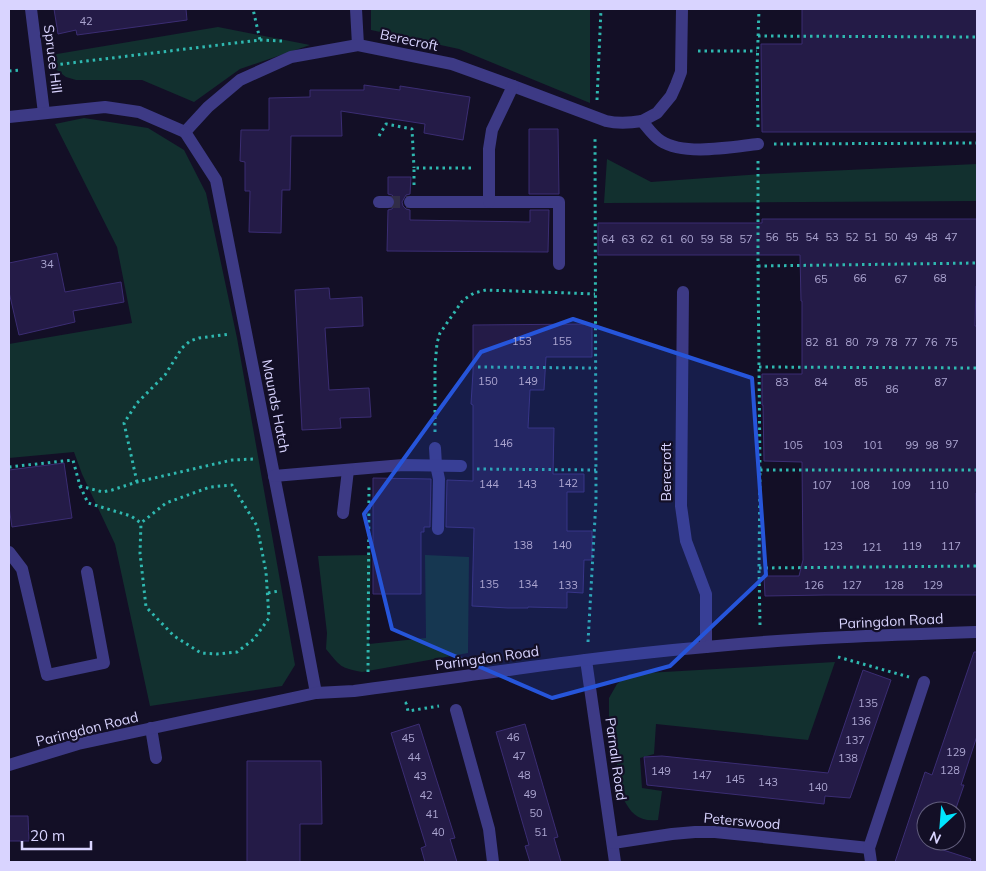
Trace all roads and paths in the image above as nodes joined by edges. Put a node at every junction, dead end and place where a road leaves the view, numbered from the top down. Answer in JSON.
{"nodes":[{"id":1,"x":31,"y":9,"type":"edge"},
{"id":2,"x":253,"y":9,"type":"edge"},
{"id":3,"x":356,"y":9,"type":"edge"},
{"id":4,"x":601,"y":9,"type":"edge"},
{"id":5,"x":682,"y":9,"type":"edge"},
{"id":6,"x":759,"y":9,"type":"edge"},
{"id":7,"x":758,"y":36,"type":"junction"},
{"id":8,"x":977,"y":37,"type":"edge"},
{"id":9,"x":358,"y":45,"type":"junction"},
{"id":10,"x":681,"y":51,"type":"junction"},
{"id":11,"x":758,"y":51,"type":"junction"},
{"id":12,"x":38,"y":67,"type":"junction"},
{"id":13,"x":9,"y":71,"type":"edge"},
{"id":14,"x":513,"y":86,"type":"junction"},
{"id":15,"x":44,"y":114,"type":"junction"},
{"id":16,"x":9,"y":117,"type":"edge"},
{"id":17,"x":596,"y":118,"type":"junction"},
{"id":18,"x":642,"y":121,"type":"junction"},
{"id":19,"x":186,"y":132,"type":"junction"},
{"id":20,"x":379,"y":136,"type":"dead end"},
{"id":21,"x":977,"y":143,"type":"edge"},
{"id":22,"x":758,"y":144,"type":"junction"},
{"id":23,"x":414,"y":168,"type":"junction"},
{"id":24,"x":489,"y":168,"type":"junction"},
{"id":25,"x":412,"y":202,"type":"joint"},
{"id":26,"x":489,"y":202,"type":"junction"},
{"id":27,"x":977,"y":263,"type":"edge"},
{"id":28,"x":559,"y":264,"type":"dead end"},
{"id":29,"x":758,"y":266,"type":"junction"},
{"id":30,"x":683,"y":292,"type":"dead end"},
{"id":31,"x":596,"y":294,"type":"junction"},
{"id":32,"x":246,"y":332,"type":"junction"},
{"id":33,"x":478,"y":367,"type":"dead end"},
{"id":34,"x":759,"y":367,"type":"junction"},
{"id":35,"x":596,"y":368,"type":"junction"},
{"id":36,"x":977,"y":368,"type":"edge"},
{"id":37,"x":435,"y":448,"type":"joint"},
{"id":38,"x":271,"y":458,"type":"junction"},
{"id":39,"x":436,"y":465,"type":"junction"},
{"id":40,"x":461,"y":466,"type":"dead end"},
{"id":41,"x":9,"y":467,"type":"edge"},
{"id":42,"x":370,"y":468,"type":"junction"},
{"id":43,"x":348,"y":470,"type":"junction"},
{"id":44,"x":476,"y":470,"type":"dead end"},
{"id":45,"x":596,"y":470,"type":"junction"},
{"id":46,"x":760,"y":470,"type":"junction"},
{"id":47,"x":977,"y":470,"type":"edge"},
{"id":48,"x":274,"y":476,"type":"junction"},
{"id":49,"x":137,"y":482,"type":"junction"},
{"id":50,"x":80,"y":486,"type":"junction"},
{"id":51,"x":343,"y":514,"type":"dead end"},
{"id":52,"x":140,"y":523,"type":"junction"},
{"id":53,"x":438,"y":529,"type":"dead end"},
{"id":54,"x":9,"y":552,"type":"edge"},
{"id":55,"x":977,"y":566,"type":"edge"},
{"id":56,"x":759,"y":568,"type":"junction"},
{"id":57,"x":87,"y":572,"type":"dead end"},
{"id":58,"x":977,"y":632,"type":"edge"},
{"id":59,"x":761,"y":643,"type":"junction"},
{"id":60,"x":706,"y":646,"type":"junction"},
{"id":61,"x":831,"y":654,"type":"dead end"},
{"id":62,"x":586,"y":660,"type":"junction"},
{"id":63,"x":368,"y":680,"type":"dead end"},
{"id":64,"x":924,"y":682,"type":"joint"},
{"id":65,"x":316,"y":693,"type":"junction"},
{"id":66,"x":415,"y":702,"type":"dead end"},
{"id":67,"x":456,"y":710,"type":"joint"},
{"id":68,"x":151,"y":728,"type":"junction"},
{"id":69,"x":156,"y":758,"type":"dead end"},
{"id":70,"x":9,"y":765,"type":"edge"},
{"id":71,"x":613,"y":843,"type":"junction"},
{"id":72,"x":869,"y":848,"type":"junction"},
{"id":73,"x":493,"y":862,"type":"edge"},
{"id":74,"x":615,"y":862,"type":"edge"},
{"id":75,"x":870,"y":862,"type":"edge"}],
"edges":[{"from":1,"to":12,"type":"street","name":"Spruce Hill"},
{"from":2,"to":12,"type":"path"},
{"from":3,"to":9,"type":"street"},
{"from":4,"to":17,"type":"path"},
{"from":5,"to":10,"type":"street","name":"Berecroft"},
{"from":6,"to":7,"type":"path"},
{"from":7,"to":8,"type":"path"},
{"from":7,"to":11,"type":"path"},
{"from":9,"to":14,"type":"street","name":"Berecroft"},
{"from":9,"to":19,"type":"street","name":"Berecroft"},
{"from":10,"to":11,"type":"path"},
{"from":10,"to":18,"type":"street","name":"Berecroft"},
{"from":11,"to":22,"type":"path"},
{"from":12,"to":13,"type":"path"},
{"from":12,"to":15,"type":"street","name":"Spruce Hill"},
{"from":14,"to":17,"type":"street","name":"Berecroft"},
{"from":14,"to":24,"type":"street"},
{"from":15,"to":16,"type":"street"},
{"from":15,"to":19,"type":"street"},
{"from":17,"to":18,"type":"street","name":"Berecroft"},
{"from":17,"to":31,"type":"path"},
{"from":18,"to":22,"type":"street"},
{"from":19,"to":32,"type":"street","name":"Maunds Hatch"},
{"from":20,"to":23,"type":"path"},
{"from":21,"to":22,"type":"path"},
{"from":22,"to":29,"type":"path"},
{"from":23,"to":24,"type":"path"},
{"from":23,"to":25,"type":"path"},
{"from":24,"to":26,"type":"street"},
{"from":25,"to":26,"type":"street"},
{"from":26,"to":28,"type":"street"},
{"from":27,"to":29,"type":"path"},
{"from":29,"to":34,"type":"path"},
{"from":30,"to":60,"type":"street","name":"Berecroft"},
{"from":31,"to":35,"type":"path"},
{"from":31,"to":37,"type":"path"},
{"from":32,"to":38,"type":"street","name":"Maunds Hatch"},
{"from":32,"to":49,"type":"path"},
{"from":33,"to":35,"type":"path"},
{"from":34,"to":36,"type":"path"},
{"from":34,"to":46,"type":"path"},
{"from":35,"to":45,"type":"path"},
{"from":37,"to":39,"type":"street"},
{"from":38,"to":48,"type":"street","name":"Maunds Hatch"},
{"from":38,"to":49,"type":"path"},
{"from":39,"to":40,"type":"street"},
{"from":39,"to":42,"type":"street"},
{"from":39,"to":53,"type":"street"},
{"from":41,"to":50,"type":"path"},
{"from":42,"to":43,"type":"street"},
{"from":42,"to":63,"type":"path"},
{"from":43,"to":48,"type":"street"},
{"from":43,"to":51,"type":"street"},
{"from":44,"to":45,"type":"path"},
{"from":45,"to":62,"type":"path"},
{"from":46,"to":47,"type":"path"},
{"from":46,"to":56,"type":"path"},
{"from":48,"to":65,"type":"street","name":"Maunds Hatch"},
{"from":49,"to":50,"type":"path"},
{"from":50,"to":52,"type":"path"},
{"from":52,"to":52,"type":"path"},
{"from":54,"to":57,"type":"street"},
{"from":55,"to":56,"type":"path"},
{"from":56,"to":59,"type":"path"},
{"from":58,"to":59,"type":"street","name":"Paringdon Road"},
{"from":59,"to":60,"type":"street","name":"Paringdon Road"},
{"from":60,"to":62,"type":"street","name":"Paringdon Road"},
{"from":61,"to":64,"type":"path"},
{"from":62,"to":65,"type":"street","name":"Paringdon Road"},
{"from":62,"to":71,"type":"street","name":"Parnall Road"},
{"from":64,"to":72,"type":"street"},
{"from":65,"to":68,"type":"street","name":"Paringdon Road"},
{"from":66,"to":67,"type":"path"},
{"from":67,"to":73,"type":"street"},
{"from":68,"to":69,"type":"street"},
{"from":68,"to":70,"type":"street","name":"Paringdon Road"},
{"from":71,"to":72,"type":"street","name":"Peterswood"},
{"from":71,"to":74,"type":"street","name":"Parnall Road"},
{"from":72,"to":75,"type":"street"}]}
